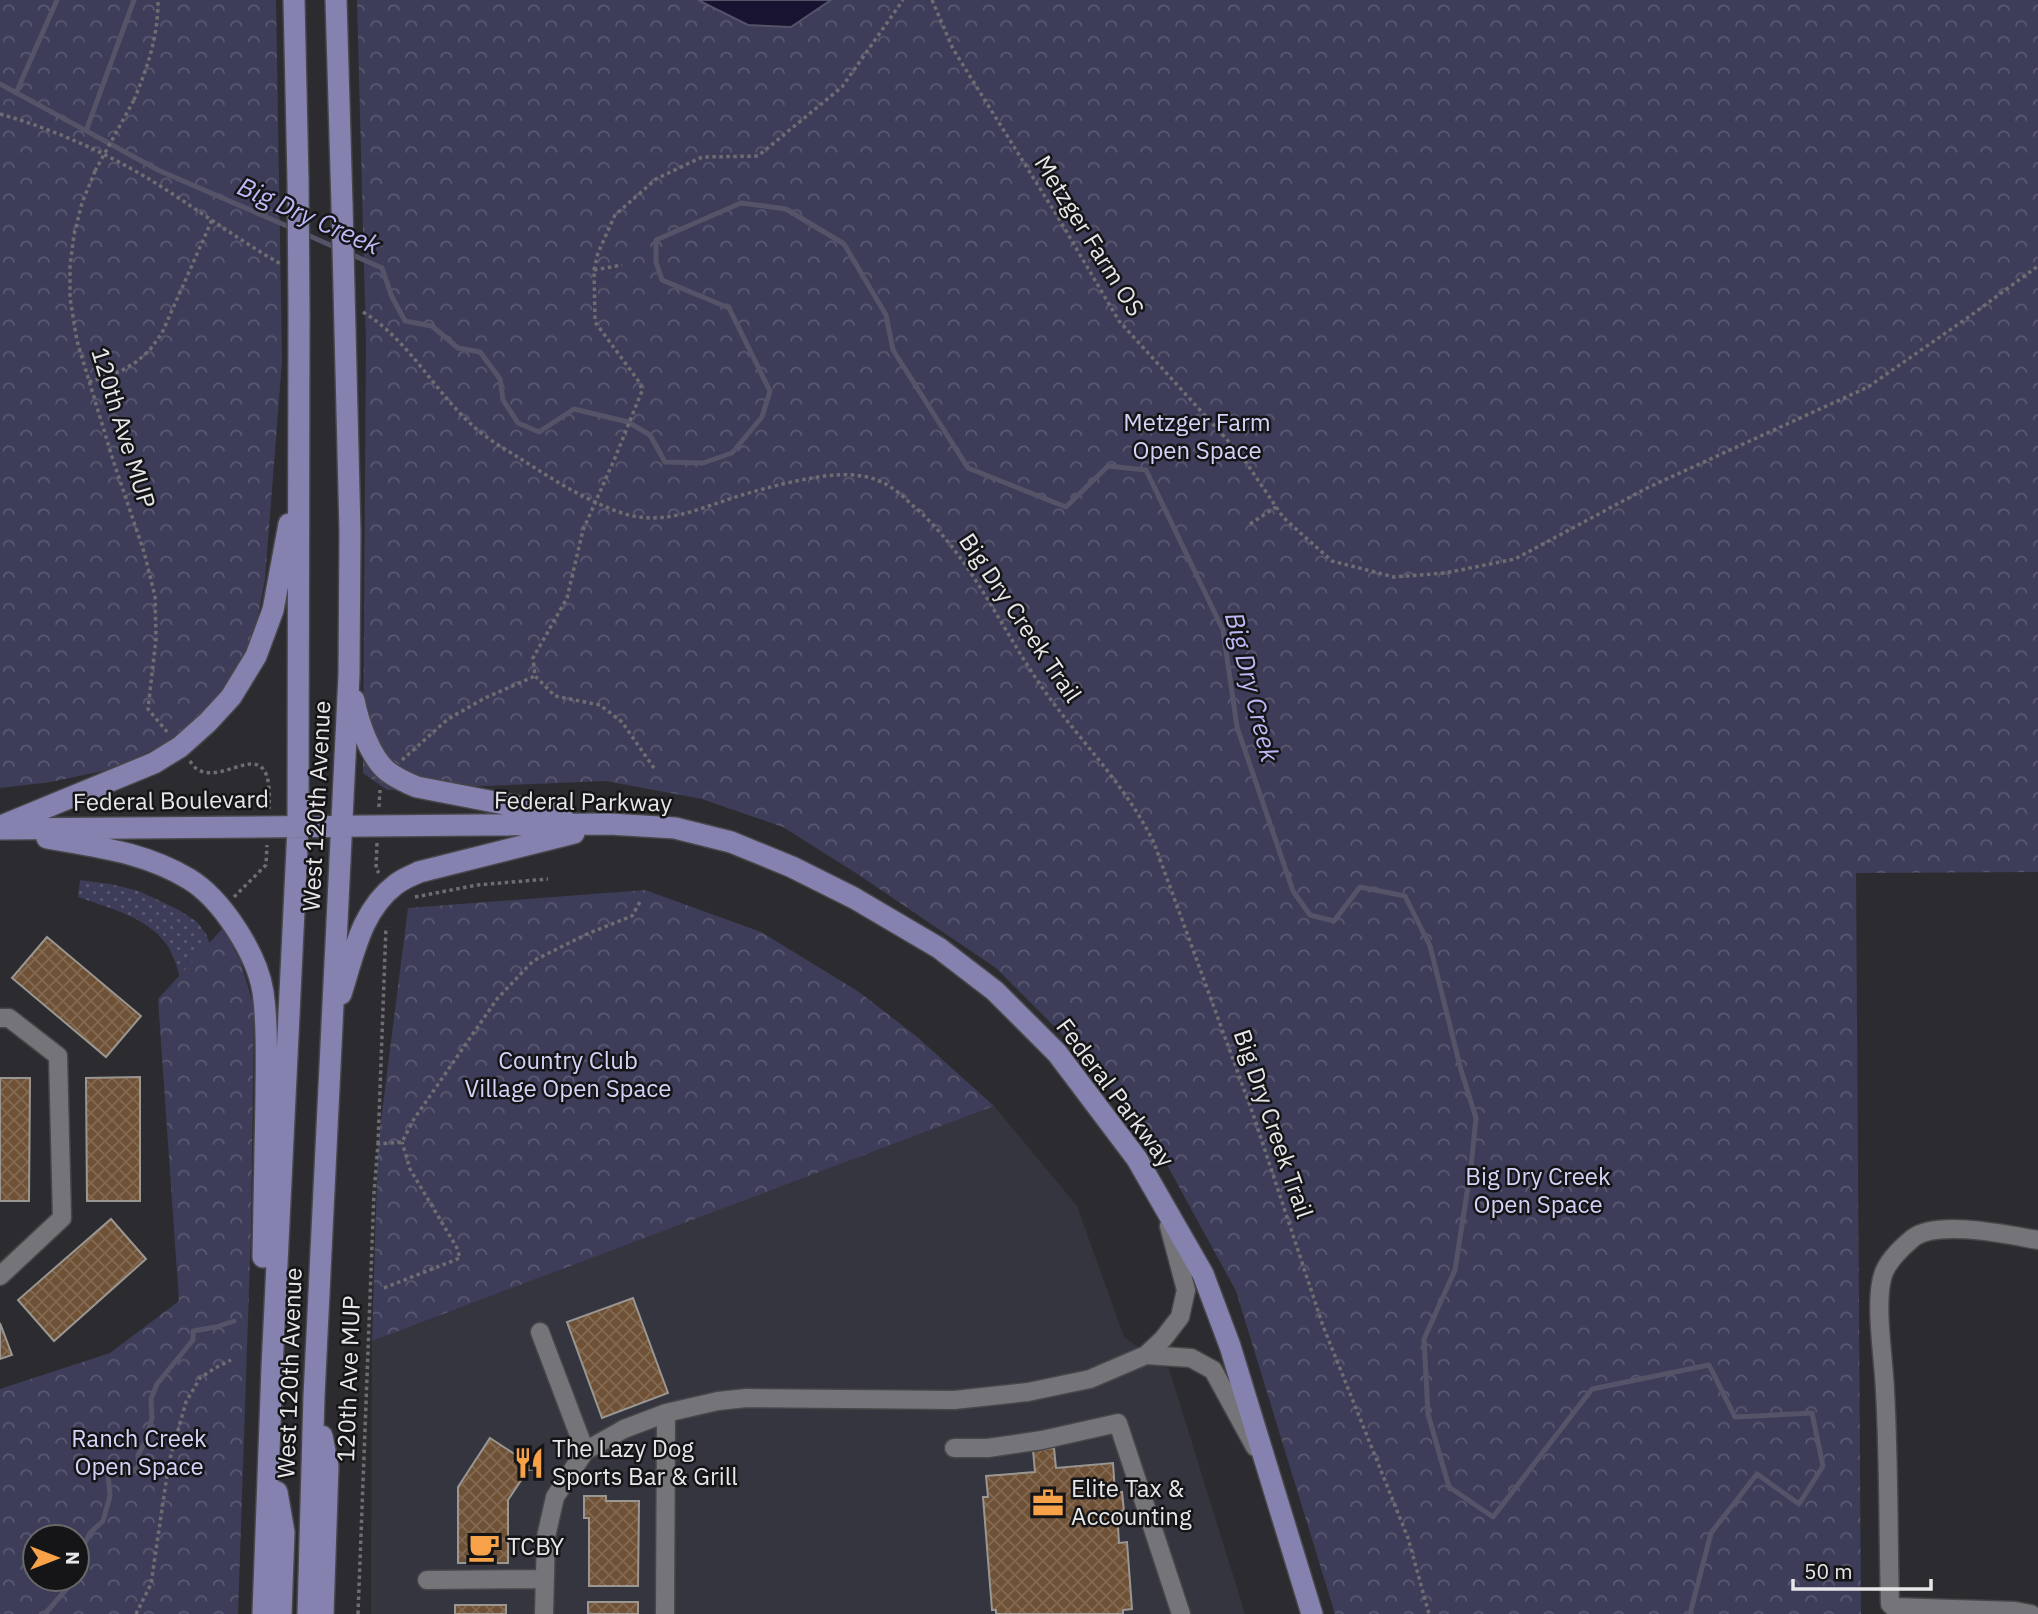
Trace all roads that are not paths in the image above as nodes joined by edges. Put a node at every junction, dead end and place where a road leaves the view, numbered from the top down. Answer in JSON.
{"nodes":[{"id":1,"x":294,"y":0,"type":"edge"},
{"id":2,"x":336,"y":0,"type":"edge"},
{"id":3,"x":299,"y":473,"type":"junction"},
{"id":4,"x":349,"y":676,"type":"junction"},
{"id":5,"x":609,"y":824,"type":"junction"},
{"id":6,"x":342,"y":826,"type":"junction"},
{"id":7,"x":298,"y":827,"type":"junction"},
{"id":8,"x":0,"y":829,"type":"edge"},
{"id":9,"x":0,"y":1018,"type":"edge"},
{"id":10,"x":332,"y":1022,"type":"junction"},
{"id":11,"x":1160,"y":1196,"type":"junction"},
{"id":12,"x":2038,"y":1240,"type":"edge"},
{"id":13,"x":0,"y":1276,"type":"edge"},
{"id":14,"x":540,"y":1332,"type":"dead end"},
{"id":15,"x":1146,"y":1355,"type":"junction"},
{"id":16,"x":272,"y":1368,"type":"junction"},
{"id":17,"x":314,"y":1396,"type":"junction"},
{"id":18,"x":666,"y":1413,"type":"junction"},
{"id":19,"x":954,"y":1448,"type":"dead end"},
{"id":20,"x":270,"y":1449,"type":"junction"},
{"id":21,"x":584,"y":1451,"type":"junction"},
{"id":22,"x":1268,"y":1471,"type":"junction"},
{"id":23,"x":544,"y":1579,"type":"junction"},
{"id":24,"x":426,"y":1580,"type":"dead end"},
{"id":25,"x":263,"y":1614,"type":"edge"},
{"id":26,"x":281,"y":1614,"type":"edge"},
{"id":27,"x":308,"y":1614,"type":"edge"},
{"id":28,"x":323,"y":1614,"type":"edge"},
{"id":29,"x":544,"y":1614,"type":"edge"},
{"id":30,"x":665,"y":1614,"type":"edge"},
{"id":31,"x":1181,"y":1614,"type":"edge"},
{"id":32,"x":1312,"y":1614,"type":"edge"},
{"id":33,"x":2031,"y":1614,"type":"edge"}],
"edges":[{"from":1,"to":3,"type":"main road","name":"West 120th Avenue","bridge":true},
{"from":2,"to":4,"type":"main road","name":"West 120th Avenue","bridge":true},
{"from":3,"to":7,"type":"main road","name":"West 120th Avenue"},
{"from":3,"to":8,"type":"main road"},
{"from":4,"to":5,"type":"main road"},
{"from":4,"to":6,"type":"main road","name":"West 120th Avenue"},
{"from":5,"to":6,"type":"main road","name":"Federal Parkway"},
{"from":5,"to":10,"type":"main road"},
{"from":5,"to":11,"type":"main road","name":"Federal Parkway"},
{"from":6,"to":7,"type":"main road","name":"Federal Boulevard"},
{"from":6,"to":10,"type":"main road","name":"West 120th Avenue"},
{"from":7,"to":8,"type":"main road","name":"Federal Boulevard"},
{"from":7,"to":16,"type":"main road","name":"West 120th Avenue"},
{"from":8,"to":16,"type":"main road"},
{"from":9,"to":13,"type":"street"},
{"from":10,"to":17,"type":"main road","name":"West 120th Avenue"},
{"from":11,"to":15,"type":"street"},
{"from":11,"to":22,"type":"main road","name":"Federal Parkway"},
{"from":12,"to":33,"type":"street"},
{"from":14,"to":21,"type":"street"},
{"from":15,"to":18,"type":"street"},
{"from":15,"to":22,"type":"street"},
{"from":16,"to":20,"type":"main road","name":"West 120th Avenue"},
{"from":17,"to":27,"type":"main road","name":"West 120th Avenue"},
{"from":17,"to":28,"type":"main road"},
{"from":18,"to":21,"type":"street"},
{"from":18,"to":30,"type":"street"},
{"from":19,"to":31,"type":"street"},
{"from":20,"to":25,"type":"main road","name":"West 120th Avenue"},
{"from":20,"to":26,"type":"main road"},
{"from":21,"to":23,"type":"street"},
{"from":22,"to":32,"type":"main road","name":"Federal Parkway"},
{"from":23,"to":24,"type":"street"},
{"from":23,"to":29,"type":"street"}]}
